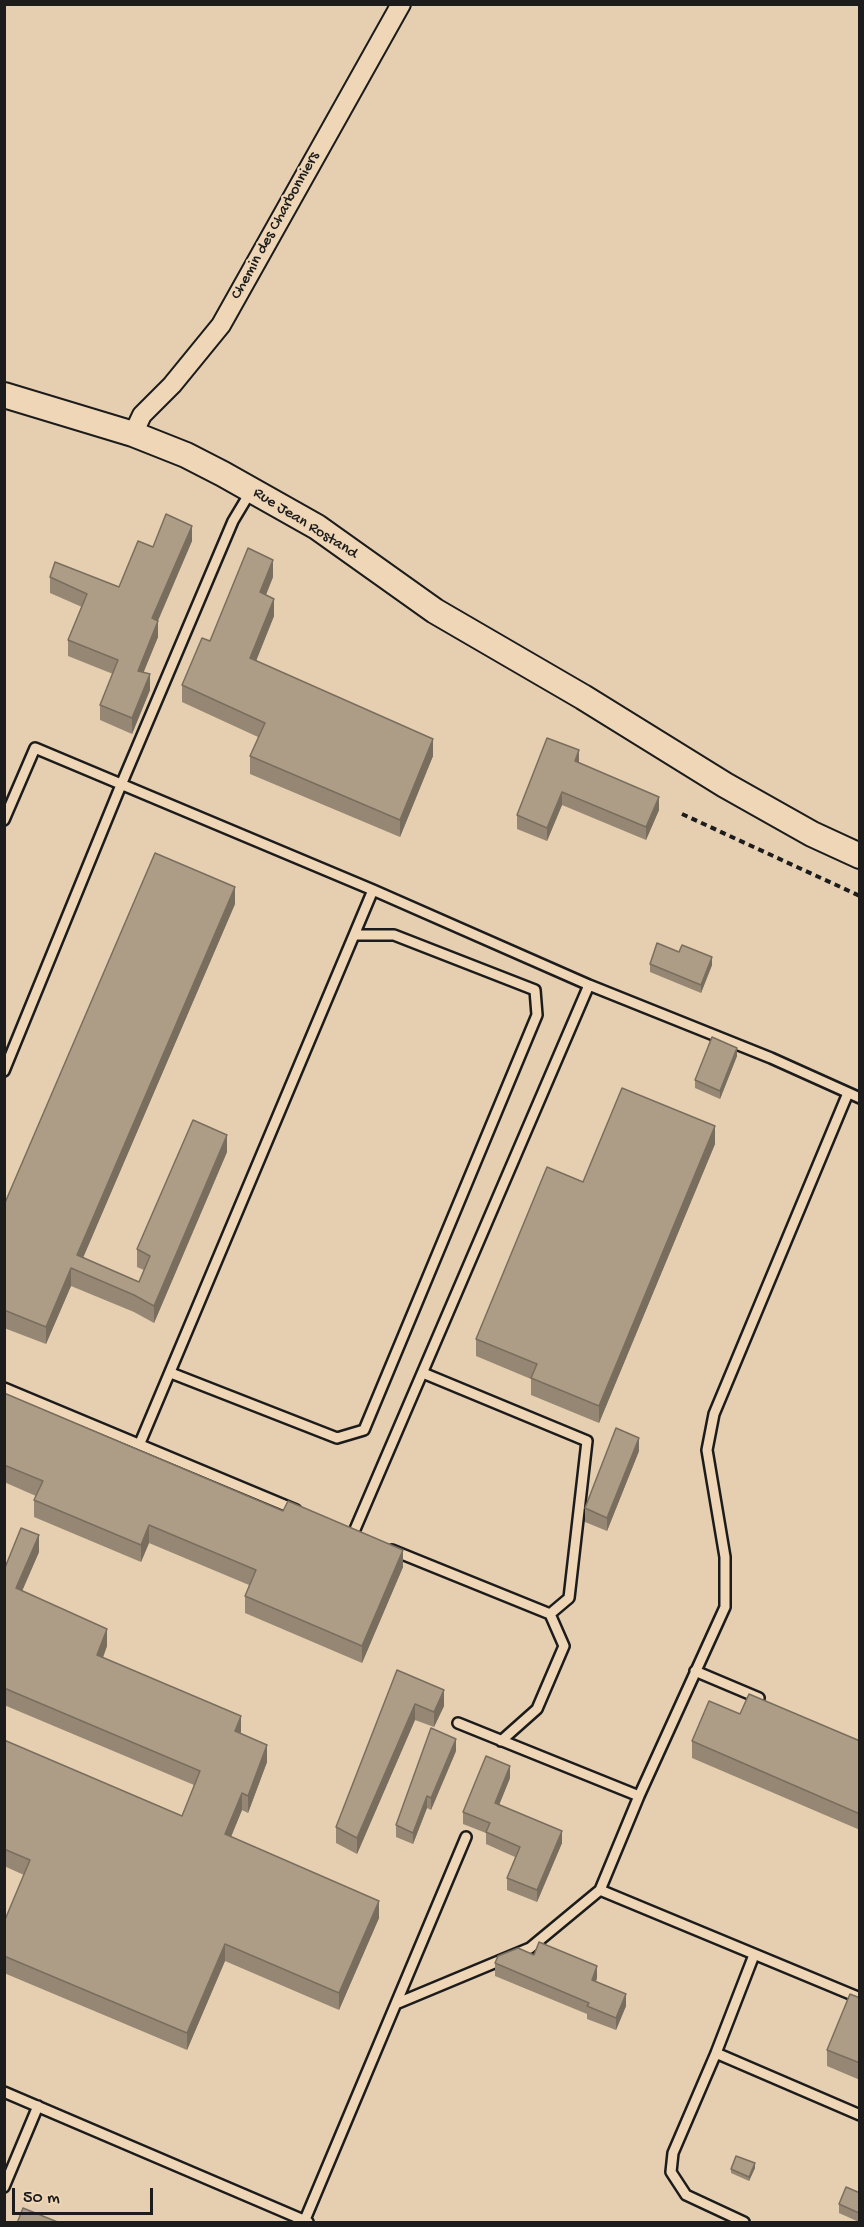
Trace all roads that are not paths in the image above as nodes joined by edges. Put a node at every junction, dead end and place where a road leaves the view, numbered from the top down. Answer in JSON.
{"nodes":[{"id":1,"x":401,"y":4,"type":"edge"},
{"id":2,"x":4,"y":395,"type":"edge"},
{"id":3,"x":133,"y":434,"type":"junction"},
{"id":4,"x":252,"y":490,"type":"junction"},
{"id":5,"x":121,"y":786,"type":"junction"},
{"id":6,"x":4,"y":820,"type":"edge"},
{"id":7,"x":860,"y":856,"type":"edge"},
{"id":8,"x":373,"y":890,"type":"junction"},
{"id":9,"x":355,"y":935,"type":"junction"},
{"id":10,"x":589,"y":985,"type":"junction"},
{"id":11,"x":4,"y":1071,"type":"edge"},
{"id":12,"x":848,"y":1093,"type":"junction"},
{"id":13,"x":860,"y":1098,"type":"edge"},
{"id":14,"x":171,"y":1373,"type":"junction"},
{"id":15,"x":423,"y":1373,"type":"junction"},
{"id":16,"x":4,"y":1388,"type":"edge"},
{"id":17,"x":140,"y":1443,"type":"junction"},
{"id":18,"x":310,"y":1516,"type":"edge"},
{"id":19,"x":342,"y":1529,"type":"edge"},
{"id":20,"x":353,"y":1534,"type":"junction"},
{"id":21,"x":364,"y":1538,"type":"edge"},
{"id":22,"x":386,"y":1547,"type":"edge"},
{"id":23,"x":550,"y":1614,"type":"junction"},
{"id":24,"x":695,"y":1671,"type":"junction"},
{"id":25,"x":772,"y":1704,"type":"edge"},
{"id":26,"x":459,"y":1723,"type":"dead end"},
{"id":27,"x":501,"y":1741,"type":"junction"},
{"id":28,"x":639,"y":1796,"type":"junction"},
{"id":29,"x":466,"y":1837,"type":"dead end"},
{"id":30,"x":600,"y":1890,"type":"junction"},
{"id":31,"x":754,"y":1955,"type":"junction"},
{"id":32,"x":860,"y":1998,"type":"edge"},
{"id":33,"x":398,"y":2003,"type":"junction"},
{"id":34,"x":716,"y":2053,"type":"junction"},
{"id":35,"x":4,"y":2092,"type":"edge"},
{"id":36,"x":38,"y":2106,"type":"junction"},
{"id":37,"x":860,"y":2115,"type":"edge"},
{"id":38,"x":4,"y":2187,"type":"edge"},
{"id":39,"x":306,"y":2222,"type":"edge"},
{"id":40,"x":744,"y":2223,"type":"edge"}],
"edges":[{"from":1,"to":3,"type":"street","name":"Chemin des Charbonniers"},
{"from":2,"to":3,"type":"street","name":"Rue Jean Rostand"},
{"from":3,"to":4,"type":"street","name":"Rue Jean Rostand"},
{"from":4,"to":5,"type":"lane"},
{"from":4,"to":7,"type":"street","name":"Rue Jean Rostand"},
{"from":5,"to":6,"type":"lane"},
{"from":5,"to":8,"type":"lane"},
{"from":5,"to":11,"type":"lane"},
{"from":8,"to":9,"type":"lane"},
{"from":8,"to":10,"type":"lane"},
{"from":9,"to":14,"type":"lane"},
{"from":9,"to":14,"type":"lane"},
{"from":10,"to":12,"type":"lane"},
{"from":10,"to":15,"type":"lane"},
{"from":12,"to":13,"type":"lane"},
{"from":12,"to":24,"type":"lane"},
{"from":14,"to":17,"type":"lane"},
{"from":15,"to":20,"type":"lane"},
{"from":15,"to":23,"type":"lane"},
{"from":16,"to":17,"type":"lane"},
{"from":17,"to":18,"type":"lane"},
{"from":19,"to":20,"type":"lane"},
{"from":20,"to":21,"type":"lane"},
{"from":22,"to":23,"type":"lane"},
{"from":23,"to":27,"type":"lane"},
{"from":24,"to":25,"type":"lane"},
{"from":24,"to":28,"type":"lane"},
{"from":26,"to":27,"type":"lane"},
{"from":27,"to":28,"type":"lane"},
{"from":28,"to":30,"type":"lane"},
{"from":29,"to":33,"type":"lane"},
{"from":30,"to":31,"type":"lane"},
{"from":30,"to":33,"type":"lane"},
{"from":31,"to":32,"type":"lane"},
{"from":31,"to":34,"type":"lane"},
{"from":33,"to":39,"type":"lane"},
{"from":34,"to":37,"type":"lane"},
{"from":34,"to":40,"type":"lane"},
{"from":35,"to":36,"type":"lane"},
{"from":36,"to":38,"type":"lane"},
{"from":36,"to":39,"type":"lane"}]}
